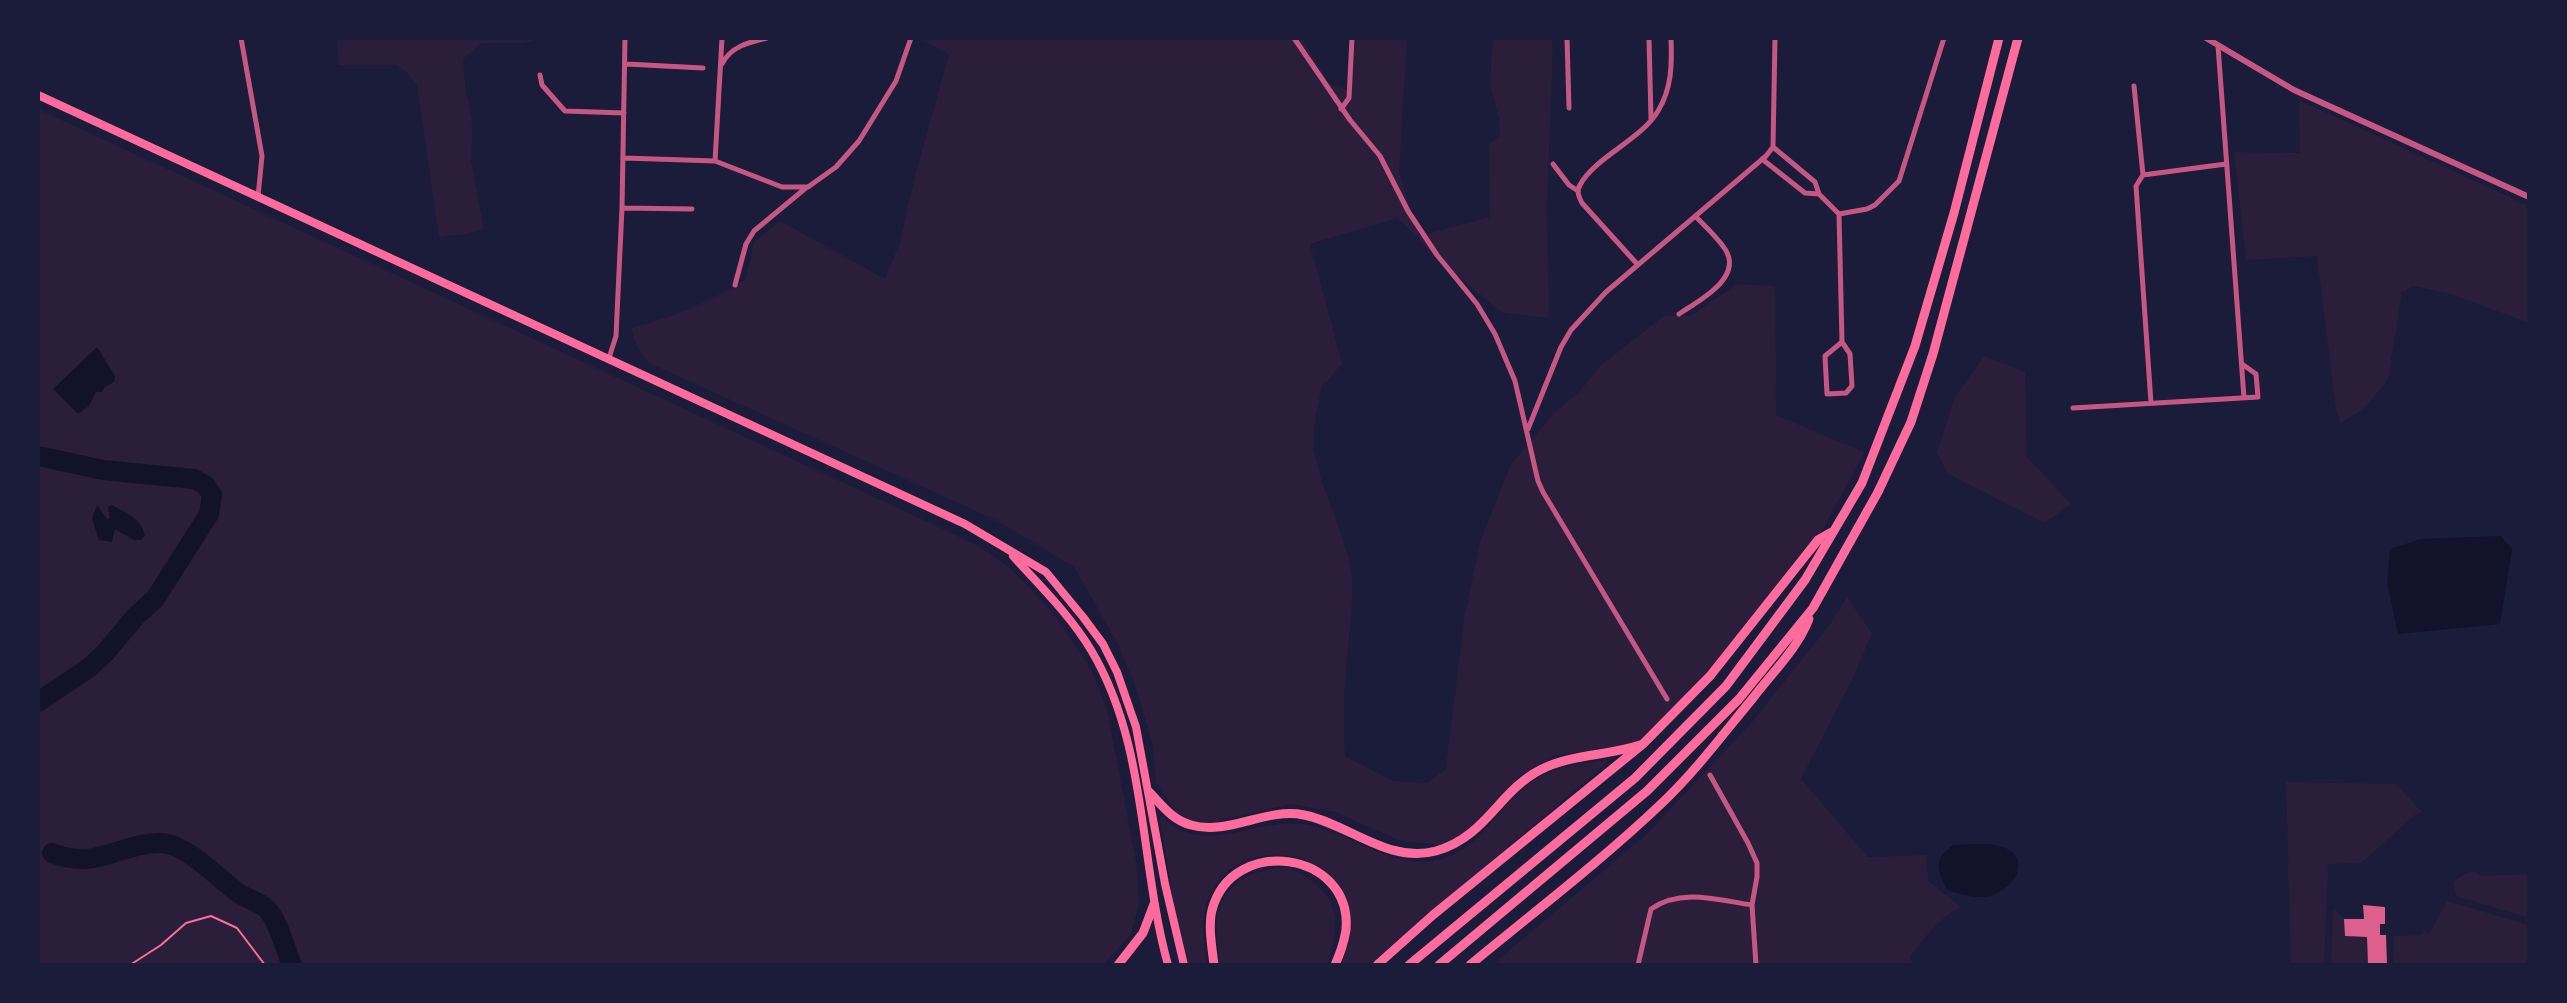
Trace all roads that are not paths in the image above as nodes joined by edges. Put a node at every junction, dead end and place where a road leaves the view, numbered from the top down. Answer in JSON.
{"nodes":[{"id":1,"x":241,"y":38,"type":"edge"},
{"id":2,"x":625,"y":38,"type":"edge"},
{"id":3,"x":722,"y":38,"type":"edge"},
{"id":4,"x":767,"y":38,"type":"edge"},
{"id":5,"x":911,"y":38,"type":"edge"},
{"id":6,"x":1294,"y":38,"type":"edge"},
{"id":7,"x":1352,"y":38,"type":"edge"},
{"id":8,"x":1567,"y":38,"type":"edge"},
{"id":9,"x":1649,"y":38,"type":"edge"},
{"id":10,"x":1671,"y":38,"type":"edge"},
{"id":11,"x":1775,"y":38,"type":"edge"},
{"id":12,"x":1944,"y":38,"type":"edge"},
{"id":13,"x":1999,"y":38,"type":"edge"},
{"id":14,"x":2018,"y":38,"type":"edge"},
{"id":15,"x":2206,"y":38,"type":"edge"},
{"id":16,"x":2218,"y":46,"type":"junction"},
{"id":17,"x":626,"y":64,"type":"junction"},
{"id":18,"x":703,"y":68,"type":"dead end"},
{"id":19,"x":719,"y":69,"type":"junction"},
{"id":20,"x":540,"y":75,"type":"dead end"},
{"id":21,"x":2134,"y":86,"type":"dead end"},
{"id":22,"x":38,"y":95,"type":"edge"},
{"id":23,"x":1569,"y":108,"type":"dead end"},
{"id":24,"x":1341,"y":109,"type":"junction"},
{"id":25,"x":624,"y":113,"type":"junction"},
{"id":26,"x":1651,"y":120,"type":"junction"},
{"id":27,"x":1773,"y":147,"type":"junction"},
{"id":28,"x":624,"y":158,"type":"junction"},
{"id":29,"x":1762,"y":159,"type":"junction"},
{"id":30,"x":715,"y":161,"type":"junction"},
{"id":31,"x":1553,"y":164,"type":"dead end"},
{"id":32,"x":2226,"y":164,"type":"junction"},
{"id":33,"x":2143,"y":175,"type":"junction"},
{"id":34,"x":808,"y":187,"type":"junction"},
{"id":35,"x":1578,"y":191,"type":"junction"},
{"id":36,"x":1819,"y":194,"type":"junction"},
{"id":37,"x":258,"y":197,"type":"junction"},
{"id":38,"x":2529,"y":197,"type":"edge"},
{"id":39,"x":622,"y":208,"type":"junction"},
{"id":40,"x":692,"y":209,"type":"dead end"},
{"id":41,"x":1839,"y":214,"type":"junction"},
{"id":42,"x":1695,"y":216,"type":"junction"},
{"id":43,"x":1638,"y":265,"type":"junction"},
{"id":44,"x":735,"y":285,"type":"dead end"},
{"id":45,"x":1679,"y":314,"type":"dead end"},
{"id":46,"x":1842,"y":342,"type":"junction"},
{"id":47,"x":609,"y":359,"type":"junction"},
{"id":48,"x":2241,"y":363,"type":"junction"},
{"id":49,"x":2244,"y":398,"type":"junction"},
{"id":50,"x":2151,"y":403,"type":"junction"},
{"id":51,"x":2073,"y":408,"type":"dead end"},
{"id":52,"x":1528,"y":430,"type":"junction"},
{"id":53,"x":1835,"y":530,"type":"junction"},
{"id":54,"x":1004,"y":546,"type":"junction"},
{"id":55,"x":1813,"y":608,"type":"junction"},
{"id":56,"x":1667,"y":699,"type":"dead end"},
{"id":57,"x":1643,"y":744,"type":"junction"},
{"id":58,"x":1710,"y":775,"type":"dead end"},
{"id":59,"x":1149,"y":792,"type":"junction"},
{"id":60,"x":1154,"y":904,"type":"junction"},
{"id":61,"x":1752,"y":905,"type":"junction"},
{"id":62,"x":1118,"y":965,"type":"edge"},
{"id":63,"x":1168,"y":965,"type":"edge"},
{"id":64,"x":1184,"y":965,"type":"edge"},
{"id":65,"x":1214,"y":965,"type":"edge"},
{"id":66,"x":1335,"y":965,"type":"edge"},
{"id":67,"x":1377,"y":965,"type":"edge"},
{"id":68,"x":1409,"y":965,"type":"edge"},
{"id":69,"x":1439,"y":965,"type":"edge"},
{"id":70,"x":1470,"y":965,"type":"edge"},
{"id":71,"x":1638,"y":965,"type":"edge"},
{"id":72,"x":1756,"y":965,"type":"edge"}],
"edges":[{"from":1,"to":37,"type":"street"},
{"from":2,"to":17,"type":"street"},
{"from":3,"to":19,"type":"street"},
{"from":4,"to":19,"type":"street"},
{"from":5,"to":34,"type":"street"},
{"from":6,"to":24,"type":"street"},
{"from":7,"to":24,"type":"street"},
{"from":8,"to":23,"type":"street"},
{"from":9,"to":26,"type":"street"},
{"from":10,"to":26,"type":"street"},
{"from":11,"to":27,"type":"street"},
{"from":12,"to":41,"type":"street"},
{"from":13,"to":53,"type":"highway"},
{"from":14,"to":55,"type":"highway"},
{"from":15,"to":16,"type":"street"},
{"from":16,"to":32,"type":"street"},
{"from":16,"to":38,"type":"street"},
{"from":17,"to":18,"type":"street"},
{"from":17,"to":25,"type":"street"},
{"from":19,"to":30,"type":"street"},
{"from":20,"to":25,"type":"street"},
{"from":21,"to":33,"type":"street"},
{"from":22,"to":37,"type":"main road"},
{"from":24,"to":52,"type":"street"},
{"from":25,"to":28,"type":"street"},
{"from":26,"to":35,"type":"street"},
{"from":27,"to":29,"type":"street"},
{"from":27,"to":36,"type":"street"},
{"from":28,"to":30,"type":"street"},
{"from":28,"to":39,"type":"street"},
{"from":29,"to":36,"type":"street"},
{"from":29,"to":42,"type":"street"},
{"from":30,"to":34,"type":"street"},
{"from":31,"to":35,"type":"street"},
{"from":32,"to":33,"type":"street"},
{"from":32,"to":48,"type":"street"},
{"from":33,"to":50,"type":"street"},
{"from":34,"to":44,"type":"street"},
{"from":35,"to":43,"type":"street"},
{"from":36,"to":41,"type":"street"},
{"from":37,"to":47,"type":"main road"},
{"from":39,"to":40,"type":"street"},
{"from":39,"to":47,"type":"street"},
{"from":41,"to":46,"type":"street"},
{"from":42,"to":43,"type":"street"},
{"from":42,"to":45,"type":"street"},
{"from":43,"to":52,"type":"street"},
{"from":46,"to":46,"type":"street"},
{"from":47,"to":54,"type":"main road"},
{"from":48,"to":49,"type":"street"},
{"from":48,"to":49,"type":"street"},
{"from":49,"to":50,"type":"street"},
{"from":50,"to":51,"type":"street"},
{"from":52,"to":56,"type":"street"},
{"from":53,"to":57,"type":"highway"},
{"from":53,"to":68,"type":"highway"},
{"from":54,"to":59,"type":"main road"},
{"from":54,"to":60,"type":"main road"},
{"from":55,"to":69,"type":"highway"},
{"from":55,"to":70,"type":"highway"},
{"from":57,"to":59,"type":"highway"},
{"from":57,"to":67,"type":"highway"},
{"from":58,"to":61,"type":"street"},
{"from":59,"to":64,"type":"main road"},
{"from":60,"to":62,"type":"highway"},
{"from":60,"to":63,"type":"main road"},
{"from":61,"to":71,"type":"street"},
{"from":61,"to":72,"type":"street"},
{"from":65,"to":66,"type":"highway"}]}
